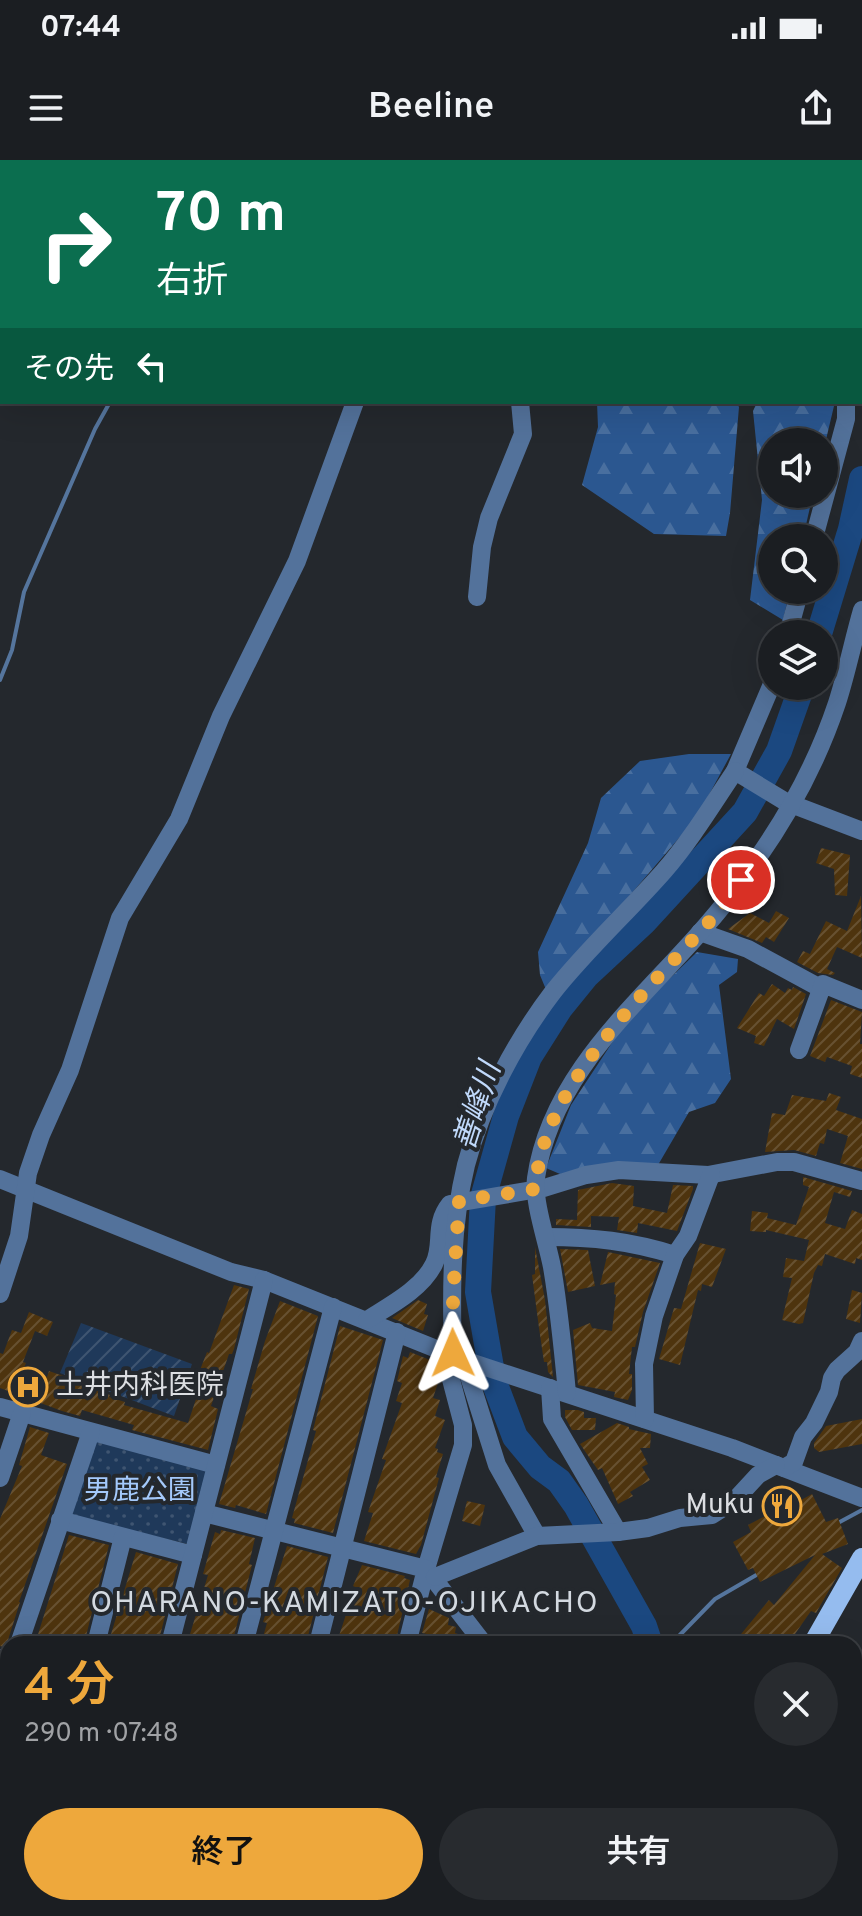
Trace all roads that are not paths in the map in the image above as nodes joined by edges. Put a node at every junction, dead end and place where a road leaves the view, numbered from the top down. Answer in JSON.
{"nodes":[{"id":1,"x":354,"y":404,"type":"edge"},
{"id":2,"x":520,"y":404,"type":"edge"},
{"id":3,"x":846,"y":404,"type":"edge"},
{"id":4,"x":818,"y":524,"type":"edge"},
{"id":5,"x":477,"y":597,"type":"dead end"},
{"id":6,"x":862,"y":610,"type":"edge"},
{"id":7,"x":766,"y":700,"type":"edge"},
{"id":8,"x":737,"y":774,"type":"junction"},
{"id":9,"x":788,"y":803,"type":"junction"},
{"id":10,"x":862,"y":831,"type":"edge"},
{"id":11,"x":700,"y":932,"type":"junction"},
{"id":12,"x":822,"y":989,"type":"junction"},
{"id":13,"x":862,"y":1000,"type":"edge"},
{"id":14,"x":799,"y":1050,"type":"dead end"},
{"id":15,"x":711,"y":1175,"type":"junction"},
{"id":16,"x":0,"y":1179,"type":"edge"},
{"id":17,"x":862,"y":1181,"type":"edge"},
{"id":18,"x":532,"y":1189,"type":"junction"},
{"id":19,"x":25,"y":1190,"type":"junction"},
{"id":20,"x":462,"y":1201,"type":"junction"},
{"id":21,"x":546,"y":1237,"type":"junction"},
{"id":22,"x":675,"y":1255,"type":"junction"},
{"id":23,"x":264,"y":1280,"type":"junction"},
{"id":24,"x":0,"y":1294,"type":"edge"},
{"id":25,"x":333,"y":1307,"type":"junction"},
{"id":26,"x":367,"y":1320,"type":"junction"},
{"id":27,"x":397,"y":1332,"type":"junction"},
{"id":28,"x":862,"y":1341,"type":"edge"},
{"id":29,"x":454,"y":1354,"type":"junction"},
{"id":30,"x":553,"y":1389,"type":"junction"},
{"id":31,"x":0,"y":1407,"type":"edge"},
{"id":32,"x":22,"y":1413,"type":"junction"},
{"id":33,"x":645,"y":1419,"type":"junction"},
{"id":34,"x":91,"y":1432,"type":"junction"},
{"id":35,"x":216,"y":1465,"type":"junction"},
{"id":36,"x":780,"y":1467,"type":"junction"},
{"id":37,"x":0,"y":1478,"type":"edge"},
{"id":38,"x":862,"y":1498,"type":"edge"},
{"id":39,"x":204,"y":1513,"type":"junction"},
{"id":40,"x":60,"y":1520,"type":"junction"},
{"id":41,"x":274,"y":1531,"type":"junction"},
{"id":42,"x":618,"y":1532,"type":"junction"},
{"id":43,"x":540,"y":1536,"type":"junction"},
{"id":44,"x":123,"y":1537,"type":"junction"},
{"id":45,"x":342,"y":1548,"type":"junction"},
{"id":46,"x":193,"y":1555,"type":"junction"},
{"id":47,"x":862,"y":1558,"type":"edge"},
{"id":48,"x":431,"y":1573,"type":"junction"},
{"id":49,"x":22,"y":1636,"type":"edge"},
{"id":50,"x":98,"y":1636,"type":"edge"},
{"id":51,"x":172,"y":1636,"type":"edge"},
{"id":52,"x":246,"y":1636,"type":"edge"},
{"id":53,"x":320,"y":1636,"type":"edge"},
{"id":54,"x":410,"y":1636,"type":"edge"},
{"id":55,"x":478,"y":1636,"type":"edge"},
{"id":56,"x":818,"y":1636,"type":"edge"}],
"edges":[{"from":1,"to":19,"type":"street"},
{"from":2,"to":5,"type":"street"},
{"from":3,"to":4,"type":"street"},
{"from":6,"to":9,"type":"street"},
{"from":7,"to":8,"type":"street"},
{"from":8,"to":9,"type":"street"},
{"from":8,"to":20,"type":"street"},
{"from":9,"to":10,"type":"street"},
{"from":9,"to":11,"type":"street"},
{"from":11,"to":12,"type":"street"},
{"from":11,"to":18,"type":"street"},
{"from":12,"to":13,"type":"street"},
{"from":12,"to":14,"type":"street"},
{"from":15,"to":17,"type":"street"},
{"from":15,"to":18,"type":"street"},
{"from":15,"to":22,"type":"street"},
{"from":16,"to":19,"type":"street"},
{"from":18,"to":20,"type":"street"},
{"from":18,"to":21,"type":"street"},
{"from":19,"to":23,"type":"street"},
{"from":19,"to":24,"type":"street"},
{"from":20,"to":26,"type":"street"},
{"from":20,"to":29,"type":"street"},
{"from":21,"to":22,"type":"street"},
{"from":21,"to":30,"type":"street"},
{"from":22,"to":33,"type":"street"},
{"from":23,"to":25,"type":"street"},
{"from":23,"to":35,"type":"street"},
{"from":25,"to":26,"type":"street"},
{"from":25,"to":41,"type":"street"},
{"from":26,"to":27,"type":"street"},
{"from":27,"to":29,"type":"street"},
{"from":27,"to":45,"type":"street"},
{"from":28,"to":36,"type":"street"},
{"from":29,"to":30,"type":"street"},
{"from":29,"to":43,"type":"street"},
{"from":29,"to":48,"type":"street"},
{"from":30,"to":33,"type":"street"},
{"from":30,"to":42,"type":"street"},
{"from":31,"to":32,"type":"street"},
{"from":32,"to":34,"type":"street"},
{"from":32,"to":37,"type":"street"},
{"from":33,"to":36,"type":"street"},
{"from":34,"to":35,"type":"street"},
{"from":34,"to":40,"type":"street"},
{"from":35,"to":39,"type":"street"},
{"from":36,"to":38,"type":"street"},
{"from":36,"to":42,"type":"street"},
{"from":39,"to":41,"type":"street"},
{"from":39,"to":46,"type":"street"},
{"from":40,"to":44,"type":"street"},
{"from":40,"to":49,"type":"street"},
{"from":41,"to":45,"type":"street"},
{"from":41,"to":52,"type":"street"},
{"from":42,"to":43,"type":"street"},
{"from":43,"to":48,"type":"street"},
{"from":44,"to":46,"type":"street"},
{"from":44,"to":50,"type":"street"},
{"from":45,"to":48,"type":"street"},
{"from":45,"to":53,"type":"street"},
{"from":46,"to":51,"type":"street"},
{"from":47,"to":56,"type":"main road"},
{"from":48,"to":54,"type":"street"},
{"from":48,"to":55,"type":"street"}]}
